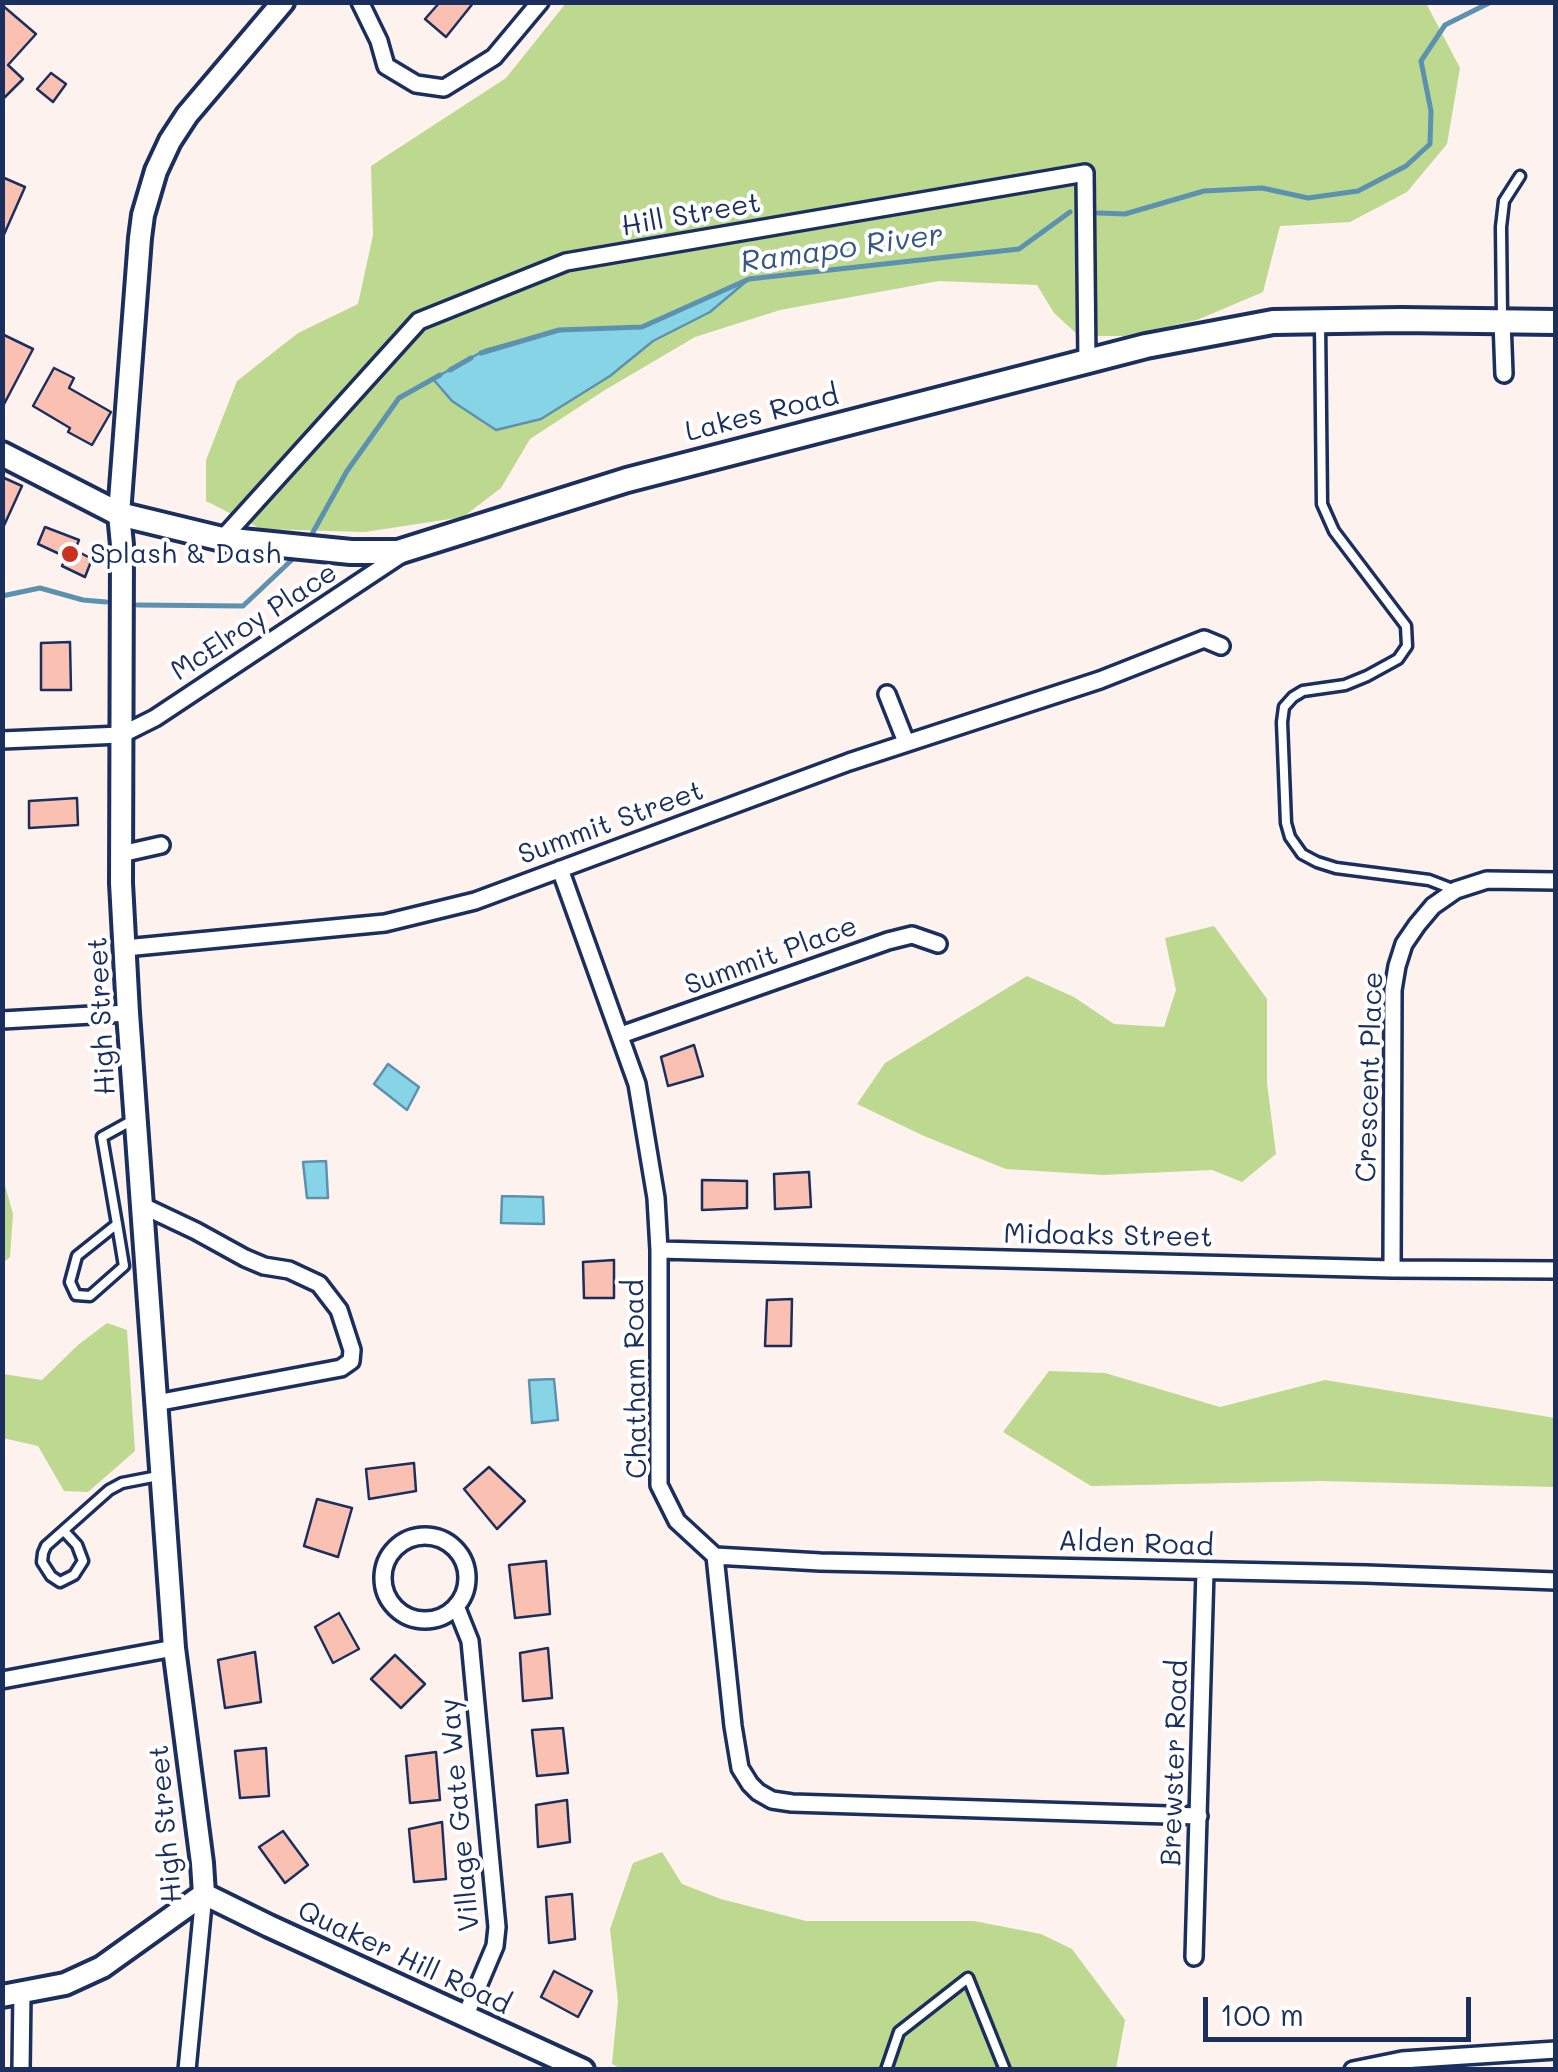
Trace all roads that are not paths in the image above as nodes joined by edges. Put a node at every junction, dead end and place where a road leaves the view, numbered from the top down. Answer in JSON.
{"nodes":[{"id":1,"x":283,"y":2,"type":"edge"},
{"id":2,"x":360,"y":2,"type":"edge"},
{"id":3,"x":540,"y":2,"type":"edge"},
{"id":4,"x":1520,"y":176,"type":"dead end"},
{"id":5,"x":1320,"y":320,"type":"junction"},
{"id":6,"x":1502,"y":321,"type":"junction"},
{"id":7,"x":1556,"y":322,"type":"edge"},
{"id":8,"x":1087,"y":362,"type":"junction"},
{"id":9,"x":1504,"y":374,"type":"dead end"},
{"id":10,"x":2,"y":454,"type":"edge"},
{"id":11,"x":119,"y":514,"type":"junction"},
{"id":12,"x":222,"y":539,"type":"junction"},
{"id":13,"x":412,"y":548,"type":"junction"},
{"id":14,"x":1221,"y":646,"type":"dead end"},
{"id":15,"x":887,"y":694,"type":"dead end"},
{"id":16,"x":121,"y":735,"type":"junction"},
{"id":17,"x":2,"y":740,"type":"edge"},
{"id":18,"x":906,"y":742,"type":"junction"},
{"id":19,"x":161,"y":845,"type":"dead end"},
{"id":20,"x":121,"y":854,"type":"junction"},
{"id":21,"x":560,"y":869,"type":"junction"},
{"id":22,"x":1556,"y":882,"type":"edge"},
{"id":23,"x":1456,"y":890,"type":"junction"},
{"id":24,"x":938,"y":944,"type":"dead end"},
{"id":25,"x":125,"y":948,"type":"junction"},
{"id":26,"x":128,"y":1013,"type":"junction"},
{"id":27,"x":2,"y":1020,"type":"edge"},
{"id":28,"x":621,"y":1035,"type":"junction"},
{"id":29,"x":135,"y":1119,"type":"junction"},
{"id":30,"x":142,"y":1206,"type":"junction"},
{"id":31,"x":117,"y":1224,"type":"junction"},
{"id":32,"x":659,"y":1250,"type":"junction"},
{"id":33,"x":1392,"y":1269,"type":"junction"},
{"id":34,"x":1556,"y":1270,"type":"edge"},
{"id":35,"x":156,"y":1403,"type":"junction"},
{"id":36,"x":163,"y":1476,"type":"junction"},
{"id":37,"x":64,"y":1531,"type":"junction"},
{"id":38,"x":716,"y":1556,"type":"junction"},
{"id":39,"x":1204,"y":1571,"type":"junction"},
{"id":40,"x":1556,"y":1582,"type":"edge"},
{"id":41,"x":456,"y":1606,"type":"junction"},
{"id":42,"x":174,"y":1648,"type":"junction"},
{"id":43,"x":2,"y":1680,"type":"edge"},
{"id":44,"x":1199,"y":1816,"type":"junction"},
{"id":45,"x":204,"y":1894,"type":"junction"},
{"id":46,"x":1194,"y":1957,"type":"dead end"},
{"id":47,"x":12,"y":1995,"type":"edge"},
{"id":48,"x":465,"y":2017,"type":"junction"},
{"id":49,"x":1556,"y":2050,"type":"edge"},
{"id":50,"x":884,"y":2069,"type":"edge"},
{"id":51,"x":21,"y":2070,"type":"edge"},
{"id":52,"x":186,"y":2070,"type":"edge"},
{"id":53,"x":583,"y":2070,"type":"edge"},
{"id":54,"x":1005,"y":2070,"type":"edge"},
{"id":55,"x":1353,"y":2070,"type":"edge"}],
"edges":[{"from":1,"to":11,"type":"street","name":"High Street"},
{"from":2,"to":3,"type":"street"},
{"from":4,"to":6,"type":"lane"},
{"from":5,"to":6,"type":"main road","name":"Lakes Road"},
{"from":5,"to":8,"type":"main road","name":"Lakes Road"},
{"from":5,"to":23,"type":"lane"},
{"from":6,"to":7,"type":"main road","name":"Lakes Road"},
{"from":6,"to":9,"type":"street"},
{"from":8,"to":12,"type":"street","name":"Hill Street"},
{"from":8,"to":13,"type":"main road","name":"Lakes Road"},
{"from":10,"to":11,"type":"main road","name":"Lakes Road"},
{"from":11,"to":12,"type":"main road","name":"Lakes Road"},
{"from":11,"to":16,"type":"street","name":"High Street"},
{"from":12,"to":13,"type":"main road","name":"Lakes Road"},
{"from":13,"to":16,"type":"street","name":"McElroy Place"},
{"from":14,"to":18,"type":"street","name":"Summit Street"},
{"from":15,"to":18,"type":"street"},
{"from":16,"to":17,"type":"street"},
{"from":16,"to":20,"type":"street","name":"High Street"},
{"from":18,"to":21,"type":"street","name":"Summit Street"},
{"from":19,"to":20,"type":"street"},
{"from":20,"to":25,"type":"street","name":"High Street"},
{"from":21,"to":25,"type":"street","name":"Summit Street"},
{"from":21,"to":28,"type":"street","name":"Chatham Road"},
{"from":22,"to":23,"type":"street","name":"Crescent Place"},
{"from":23,"to":33,"type":"street","name":"Crescent Place"},
{"from":24,"to":28,"type":"street","name":"Summit Place"},
{"from":25,"to":26,"type":"street","name":"High Street"},
{"from":26,"to":27,"type":"street"},
{"from":26,"to":29,"type":"street","name":"High Street"},
{"from":28,"to":32,"type":"street","name":"Chatham Road"},
{"from":29,"to":30,"type":"street","name":"High Street"},
{"from":29,"to":31,"type":"lane"},
{"from":30,"to":35,"type":"street","name":"High Street"},
{"from":30,"to":35,"type":"street"},
{"from":31,"to":31,"type":"lane"},
{"from":32,"to":33,"type":"street","name":"Midoaks Street"},
{"from":32,"to":38,"type":"street","name":"Chatham Road"},
{"from":33,"to":34,"type":"street","name":"Midoaks Street"},
{"from":35,"to":36,"type":"street","name":"High Street"},
{"from":36,"to":37,"type":"lane"},
{"from":36,"to":42,"type":"street","name":"High Street"},
{"from":37,"to":37,"type":"lane"},
{"from":38,"to":39,"type":"street","name":"Alden Road"},
{"from":38,"to":44,"type":"street"},
{"from":39,"to":40,"type":"street","name":"Alden Road"},
{"from":39,"to":44,"type":"street","name":"Brewster Road"},
{"from":41,"to":41,"type":"street","name":"Village Gate Way"},
{"from":41,"to":48,"type":"street","name":"Village Gate Way"},
{"from":42,"to":43,"type":"street"},
{"from":42,"to":45,"type":"street","name":"High Street"},
{"from":44,"to":46,"type":"street","name":"Brewster Road"},
{"from":45,"to":47,"type":"street"},
{"from":45,"to":48,"type":"street","name":"Quaker Hill Road"},
{"from":45,"to":52,"type":"street","name":"High Street"},
{"from":47,"to":51,"type":"street"},
{"from":48,"to":53,"type":"street","name":"Quaker Hill Road"},
{"from":49,"to":55,"type":"street"},
{"from":50,"to":54,"type":"lane"}]}
